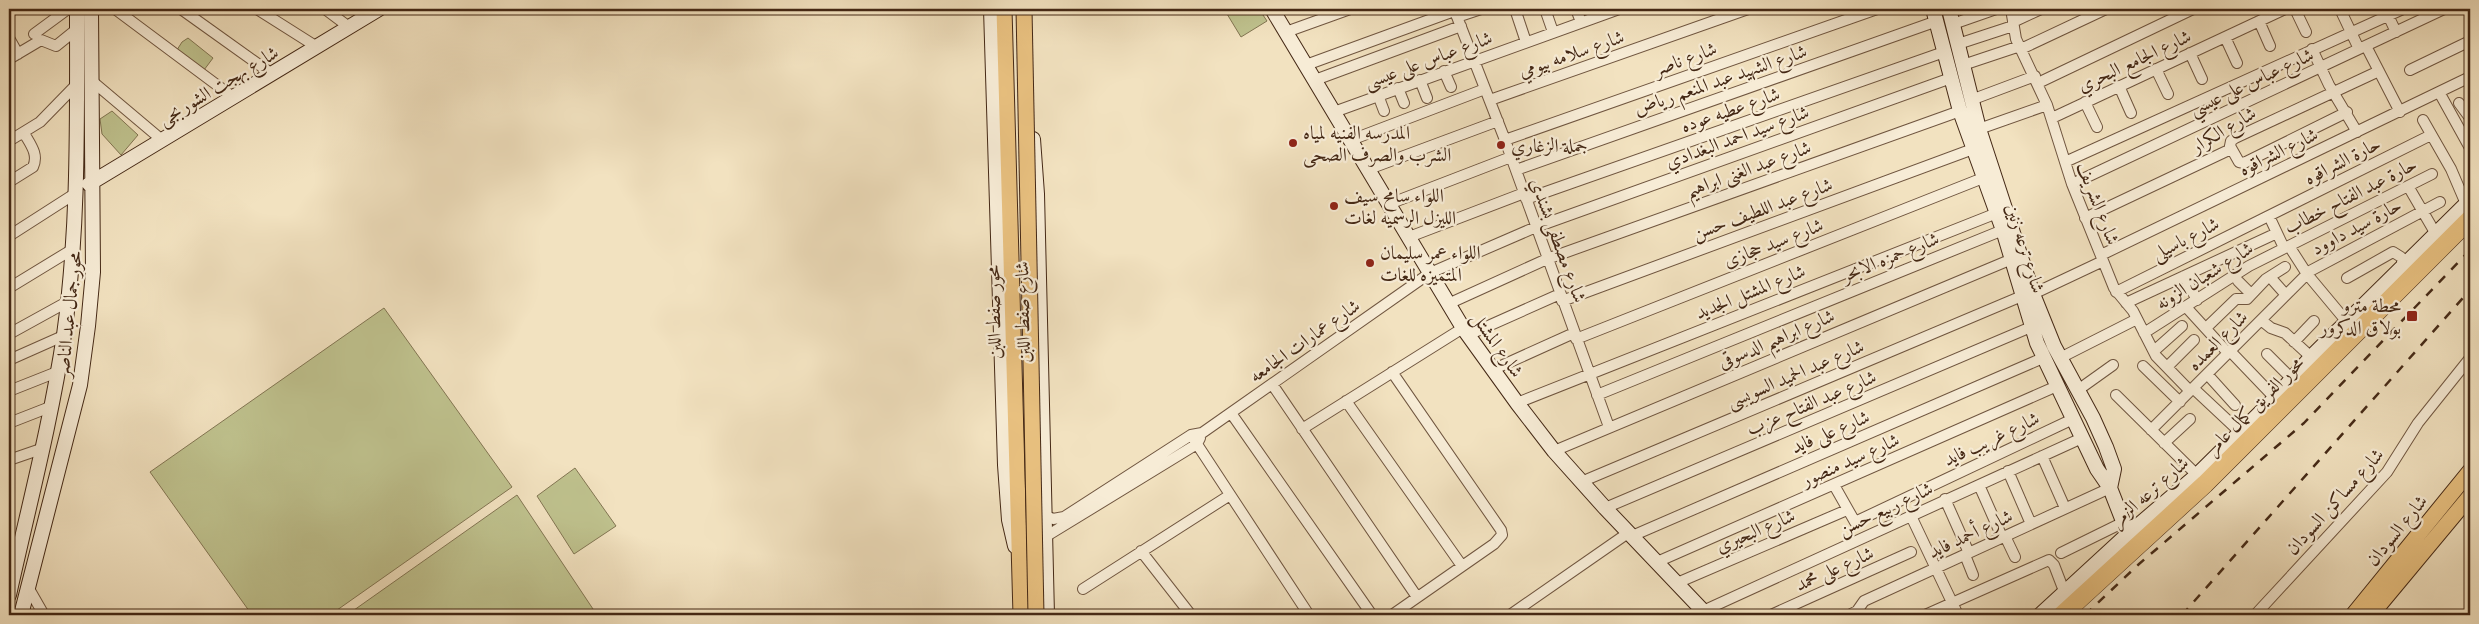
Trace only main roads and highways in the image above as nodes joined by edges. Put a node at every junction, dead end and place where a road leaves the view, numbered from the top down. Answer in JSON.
{"nodes":[{"id":1,"x":1004,"y":9,"type":"edge"},
{"id":2,"x":1024,"y":9,"type":"edge"},
{"id":3,"x":2469,"y":208,"type":"edge"},
{"id":4,"x":2470,"y":229,"type":"edge"},
{"id":5,"x":2470,"y":471,"type":"edge"},
{"id":6,"x":2469,"y":500,"type":"edge"},
{"id":7,"x":1021,"y":615,"type":"edge"},
{"id":8,"x":1036,"y":615,"type":"edge"},
{"id":9,"x":2062,"y":615,"type":"edge"},
{"id":10,"x":2075,"y":615,"type":"edge"},
{"id":11,"x":2353,"y":615,"type":"edge"},
{"id":12,"x":2371,"y":615,"type":"edge"}],
"edges":[{"from":1,"to":7,"type":"main road","name":"محور صفط اللبن"},
{"from":2,"to":8,"type":"main road","name":"محور صفط اللبن","bridge":true},
{"from":3,"to":9,"type":"highway","name":"محور الفريق كمال عامر"},
{"from":4,"to":10,"type":"highway","name":"محور الفريق كمال عامر"},
{"from":5,"to":11,"type":"main road","name":"شارع السودان"},
{"from":6,"to":12,"type":"main road","name":"شارع السودان"}]}
